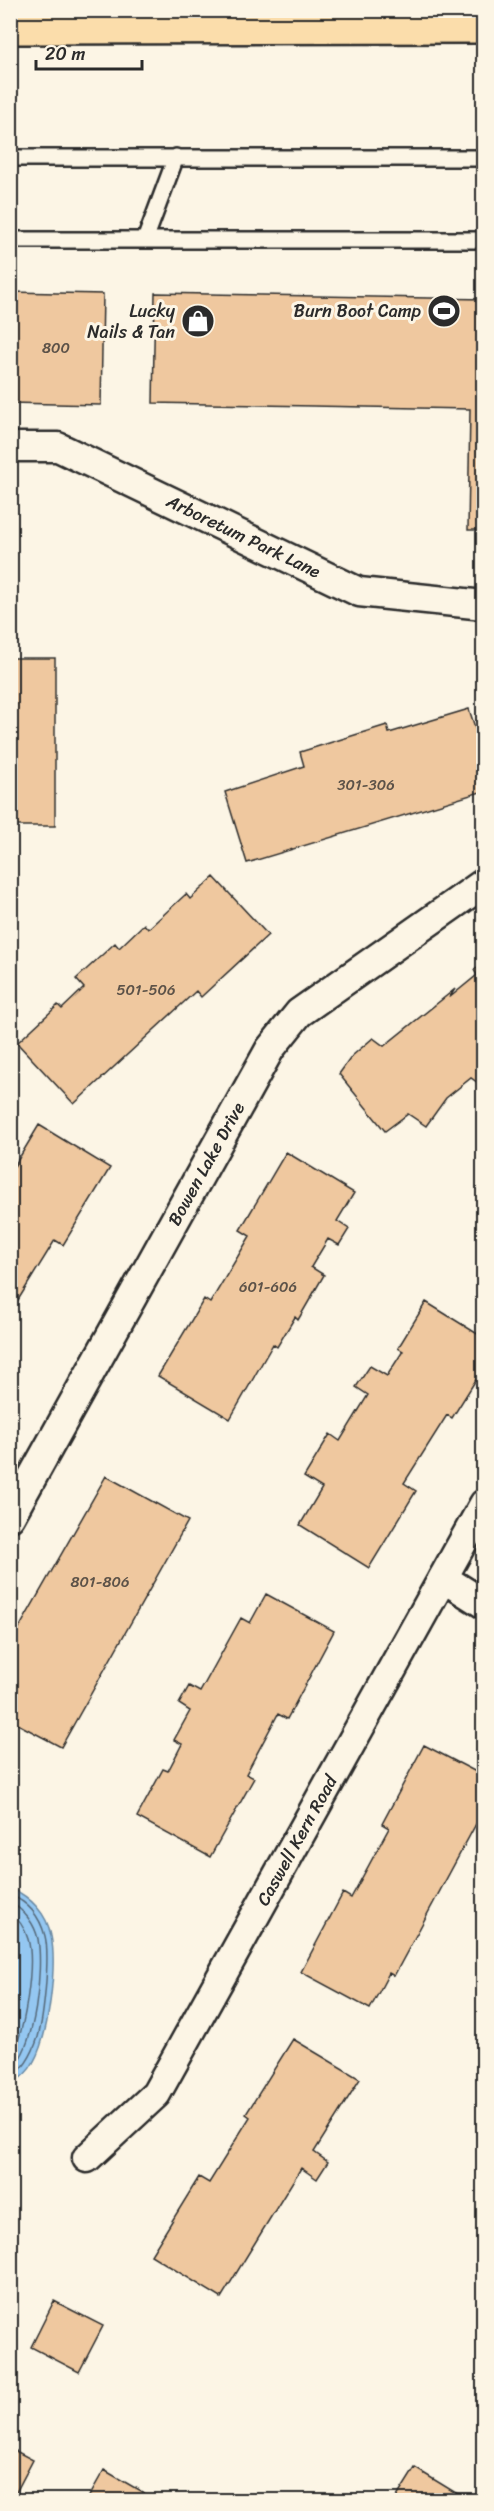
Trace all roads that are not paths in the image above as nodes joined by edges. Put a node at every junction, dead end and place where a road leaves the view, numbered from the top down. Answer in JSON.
{"nodes":[{"id":1,"x":483,"y":26,"type":"edge"},
{"id":2,"x":10,"y":27,"type":"edge"},
{"id":3,"x":176,"y":157,"type":"junction"},
{"id":4,"x":10,"y":158,"type":"edge"},
{"id":5,"x":483,"y":158,"type":"edge"},
{"id":6,"x":10,"y":240,"type":"edge"},
{"id":7,"x":146,"y":240,"type":"junction"},
{"id":8,"x":483,"y":240,"type":"edge"},
{"id":9,"x":10,"y":447,"type":"edge"},
{"id":10,"x":483,"y":605,"type":"edge"},
{"id":11,"x":483,"y":883,"type":"edge"},
{"id":12,"x":483,"y":1504,"type":"edge"},
{"id":13,"x":10,"y":1517,"type":"edge"},
{"id":14,"x":443,"y":1578,"type":"junction"},
{"id":15,"x":483,"y":1604,"type":"edge"},
{"id":16,"x":87,"y":2158,"type":"dead end"}],
"edges":[{"from":1,"to":2,"type":"main road"},
{"from":3,"to":4,"type":"lane"},
{"from":3,"to":5,"type":"lane"},
{"from":3,"to":7,"type":"lane"},
{"from":6,"to":7,"type":"lane"},
{"from":7,"to":8,"type":"lane"},
{"from":9,"to":10,"type":"street","name":"Arboretum Park Lane"},
{"from":11,"to":13,"type":"street","name":"Bowen Lake Drive"},
{"from":12,"to":14,"type":"street","name":"Caswell Kern Road"},
{"from":14,"to":15,"type":"street"},
{"from":14,"to":16,"type":"street","name":"Caswell Kern Road"}]}
